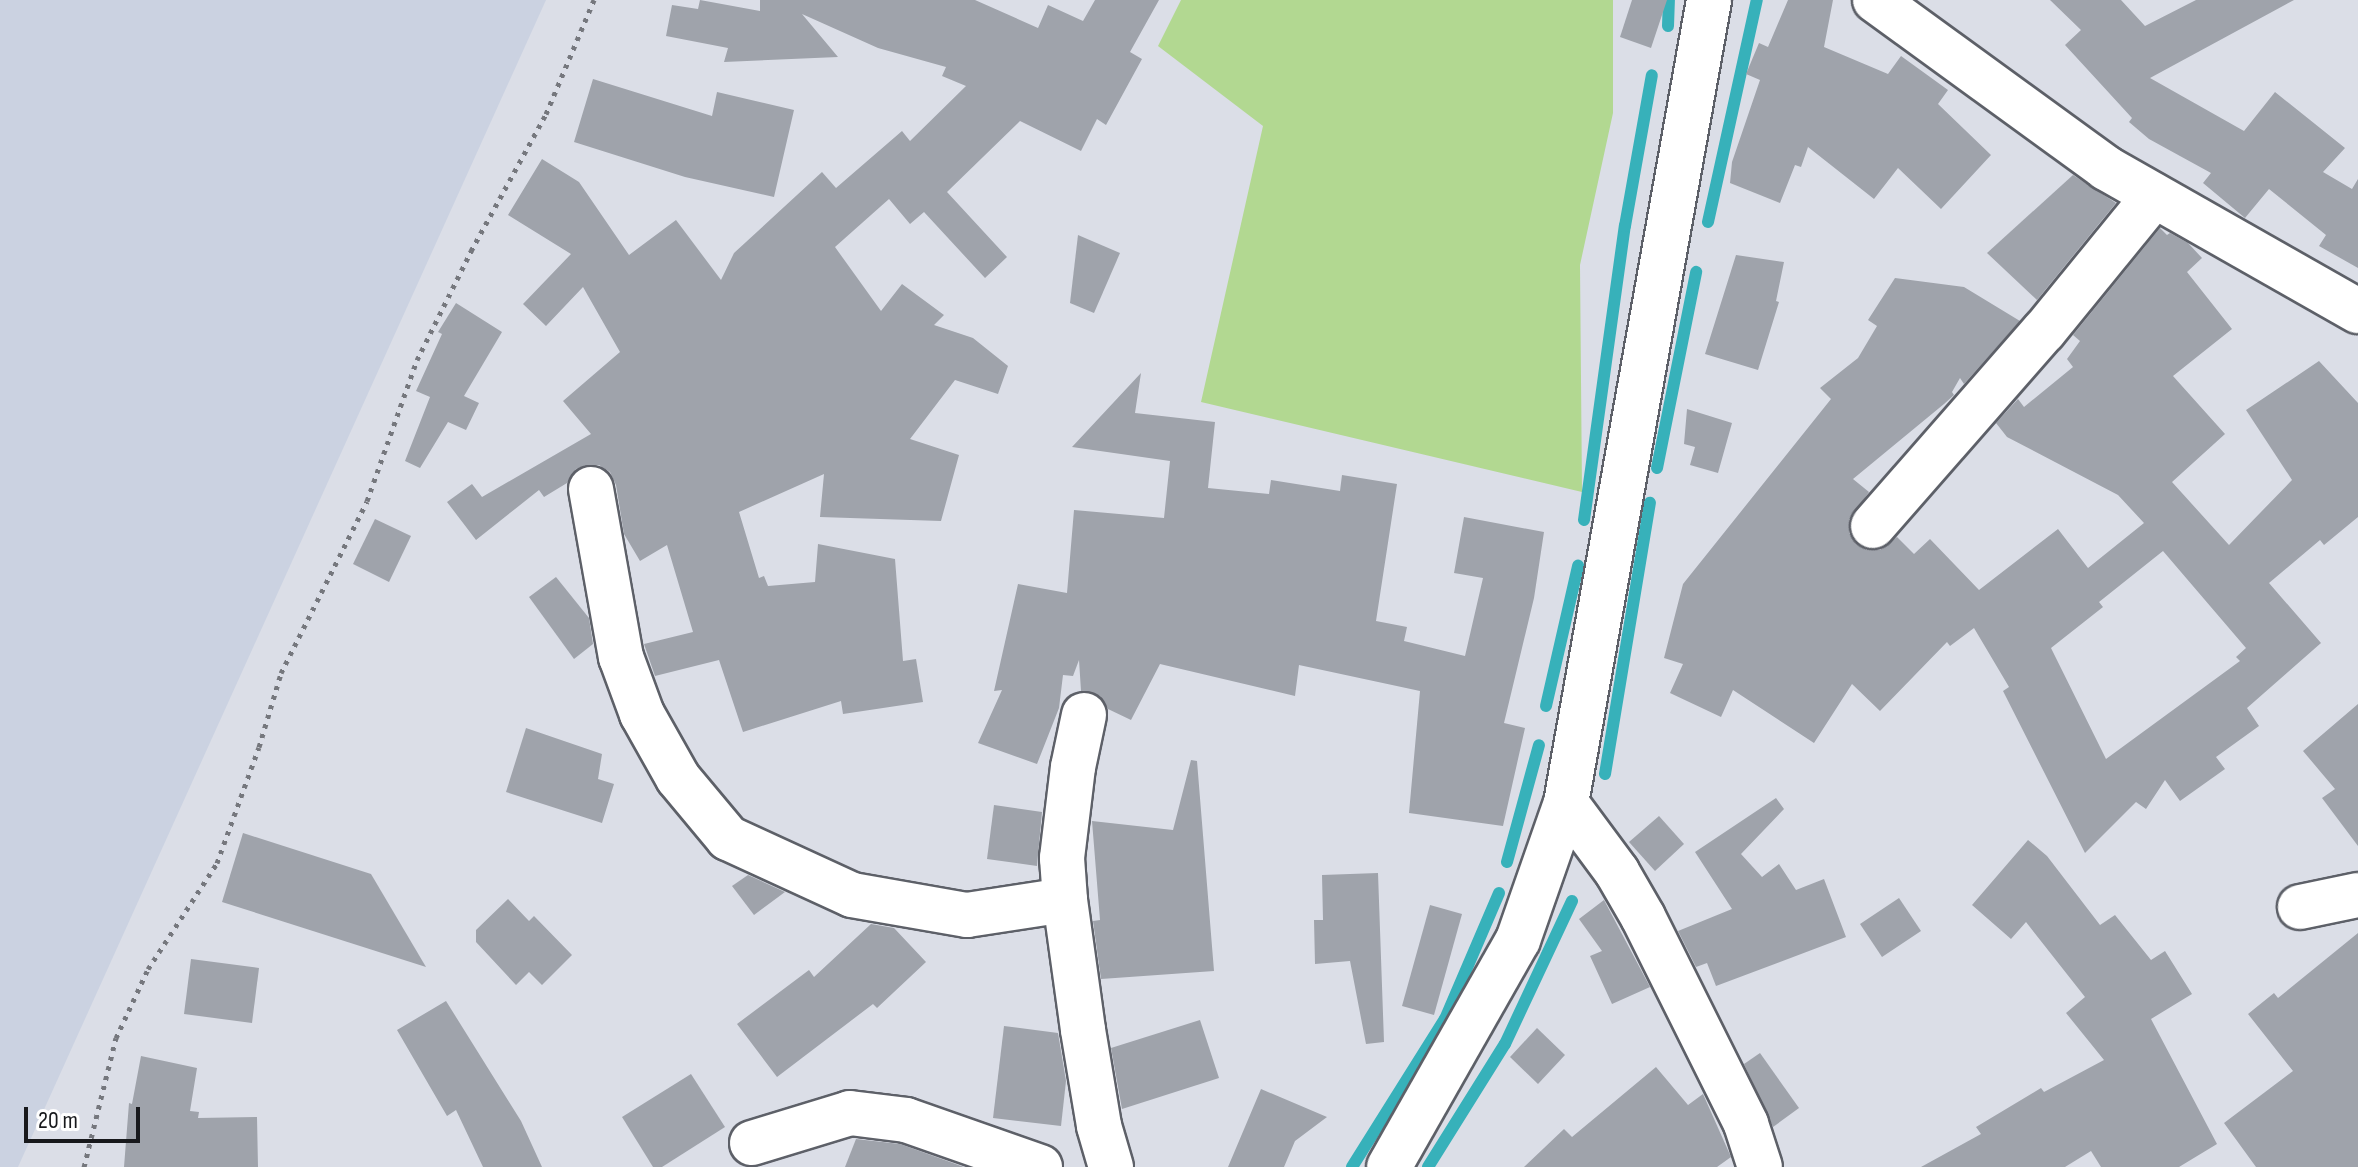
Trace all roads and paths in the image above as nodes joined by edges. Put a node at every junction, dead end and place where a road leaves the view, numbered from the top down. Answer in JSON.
{"nodes":[{"id":1,"x":594,"y":0,"type":"edge"},
{"id":2,"x":1709,"y":0,"type":"edge"},
{"id":3,"x":1875,"y":0,"type":"edge"},
{"id":4,"x":2154,"y":196,"type":"junction"},
{"id":5,"x":2358,"y":311,"type":"edge"},
{"id":6,"x":591,"y":489,"type":"dead end"},
{"id":7,"x":1873,"y":526,"type":"dead end"},
{"id":8,"x":1084,"y":715,"type":"dead end"},
{"id":9,"x":1566,"y":803,"type":"junction"},
{"id":10,"x":2358,"y":895,"type":"edge"},
{"id":11,"x":1065,"y":900,"type":"junction"},
{"id":12,"x":2300,"y":907,"type":"dead end"},
{"id":13,"x":752,"y":1143,"type":"dead end"},
{"id":14,"x":84,"y":1167,"type":"edge"},
{"id":15,"x":1040,"y":1167,"type":"edge"},
{"id":16,"x":1111,"y":1167,"type":"edge"},
{"id":17,"x":1389,"y":1167,"type":"edge"},
{"id":18,"x":1760,"y":1167,"type":"edge"}],
"edges":[{"from":1,"to":14,"type":"path"},
{"from":2,"to":9,"type":"street"},
{"from":3,"to":4,"type":"street"},
{"from":4,"to":5,"type":"street"},
{"from":4,"to":7,"type":"street"},
{"from":6,"to":11,"type":"street"},
{"from":8,"to":11,"type":"street"},
{"from":9,"to":17,"type":"street"},
{"from":9,"to":18,"type":"street"},
{"from":10,"to":12,"type":"street"},
{"from":11,"to":16,"type":"street"},
{"from":13,"to":15,"type":"street"}]}
